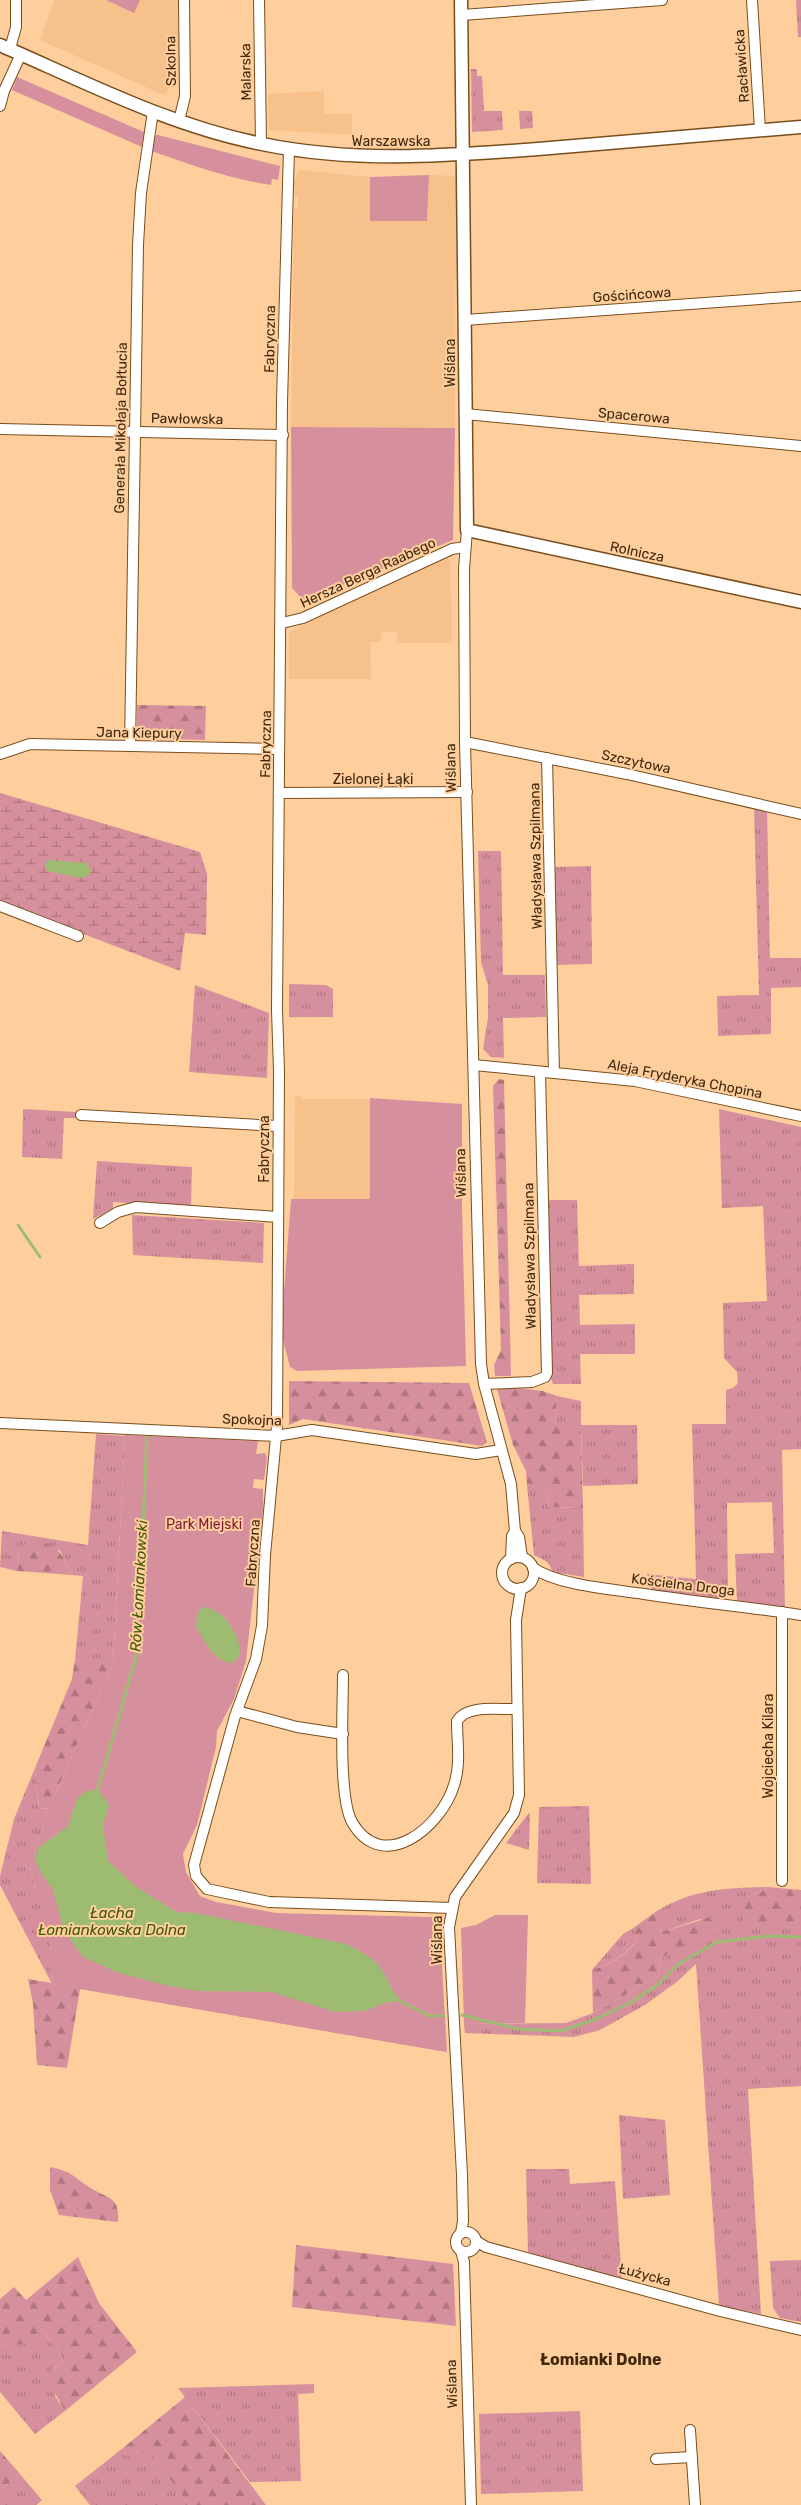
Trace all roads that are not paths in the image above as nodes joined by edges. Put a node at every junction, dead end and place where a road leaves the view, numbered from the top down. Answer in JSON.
{"nodes":[{"id":1,"x":16,"y":0,"type":"edge"},
{"id":2,"x":184,"y":0,"type":"edge"},
{"id":3,"x":258,"y":0,"type":"edge"},
{"id":4,"x":461,"y":0,"type":"edge"},
{"id":5,"x":662,"y":0,"type":"edge"},
{"id":6,"x":752,"y":0,"type":"edge"},
{"id":7,"x":605,"y":2,"type":"edge"},
{"id":8,"x":462,"y":15,"type":"junction"},
{"id":9,"x":10,"y":49,"type":"edge"},
{"id":10,"x":0,"y":106,"type":"edge"},
{"id":11,"x":153,"y":112,"type":"junction"},
{"id":12,"x":178,"y":121,"type":"junction"},
{"id":13,"x":801,"y":127,"type":"edge"},
{"id":14,"x":760,"y":130,"type":"junction"},
{"id":15,"x":261,"y":144,"type":"junction"},
{"id":16,"x":288,"y":149,"type":"junction"},
{"id":17,"x":464,"y":154,"type":"junction"},
{"id":18,"x":801,"y":296,"type":"edge"},
{"id":19,"x":465,"y":320,"type":"junction"},
{"id":20,"x":465,"y":414,"type":"junction"},
{"id":21,"x":0,"y":429,"type":"edge"},
{"id":22,"x":135,"y":432,"type":"junction"},
{"id":23,"x":283,"y":435,"type":"junction"},
{"id":24,"x":801,"y":446,"type":"edge"},
{"id":25,"x":466,"y":530,"type":"junction"},
{"id":26,"x":465,"y":547,"type":"junction"},
{"id":27,"x":801,"y":602,"type":"edge"},
{"id":28,"x":282,"y":623,"type":"junction"},
{"id":29,"x":465,"y":742,"type":"junction"},
{"id":30,"x":130,"y":746,"type":"junction"},
{"id":31,"x":279,"y":749,"type":"junction"},
{"id":32,"x":0,"y":754,"type":"edge"},
{"id":33,"x":548,"y":758,"type":"junction"},
{"id":34,"x":279,"y":792,"type":"junction"},
{"id":35,"x":467,"y":792,"type":"junction"},
{"id":36,"x":801,"y":814,"type":"edge"},
{"id":37,"x":0,"y":906,"type":"edge"},
{"id":38,"x":78,"y":936,"type":"dead end"},
{"id":39,"x":474,"y":1065,"type":"junction"},
{"id":40,"x":540,"y":1072,"type":"junction"},
{"id":41,"x":554,"y":1073,"type":"junction"},
{"id":42,"x":81,"y":1115,"type":"dead end"},
{"id":43,"x":801,"y":1116,"type":"edge"},
{"id":44,"x":278,"y":1126,"type":"junction"},
{"id":45,"x":278,"y":1218,"type":"junction"},
{"id":46,"x":100,"y":1223,"type":"dead end"},
{"id":47,"x":484,"y":1384,"type":"junction"},
{"id":48,"x":0,"y":1423,"type":"edge"},
{"id":49,"x":276,"y":1436,"type":"junction"},
{"id":50,"x":501,"y":1450,"type":"junction"},
{"id":51,"x":517,"y":1558,"type":"junction"},
{"id":52,"x":533,"y":1568,"type":"junction"},
{"id":53,"x":563,"y":1580,"type":"junction"},
{"id":54,"x":531,"y":1582,"type":"junction"},
{"id":55,"x":510,"y":1586,"type":"junction"},
{"id":56,"x":521,"y":1588,"type":"junction"},
{"id":57,"x":782,"y":1612,"type":"junction"},
{"id":58,"x":801,"y":1615,"type":"edge"},
{"id":59,"x":516,"y":1620,"type":"junction"},
{"id":60,"x":343,"y":1675,"type":"dead end"},
{"id":61,"x":517,"y":1709,"type":"junction"},
{"id":62,"x":237,"y":1711,"type":"junction"},
{"id":63,"x":343,"y":1734,"type":"junction"},
{"id":64,"x":782,"y":1880,"type":"dead end"},
{"id":65,"x":452,"y":1908,"type":"junction"},
{"id":66,"x":464,"y":2233,"type":"junction"},
{"id":67,"x":472,"y":2247,"type":"junction"},
{"id":68,"x":801,"y":2330,"type":"edge"},
{"id":69,"x":690,"y":2430,"type":"dead end"},
{"id":70,"x":692,"y":2456,"type":"junction"},
{"id":71,"x":656,"y":2459,"type":"dead end"},
{"id":72,"x":471,"y":2505,"type":"edge"},
{"id":73,"x":695,"y":2505,"type":"edge"}],
"edges":[{"from":1,"to":9,"type":"street"},
{"from":2,"to":12,"type":"street","name":"Szkolna"},
{"from":3,"to":15,"type":"street","name":"Malarska"},
{"from":4,"to":8,"type":"street","name":"Wiślana"},
{"from":5,"to":7,"type":"street"},
{"from":6,"to":14,"type":"street","name":"Racławicka"},
{"from":7,"to":8,"type":"street"},
{"from":8,"to":17,"type":"street","name":"Wiślana"},
{"from":9,"to":10,"type":"street"},
{"from":9,"to":11,"type":"street","name":"Warszawska"},
{"from":11,"to":12,"type":"street","name":"Warszawska"},
{"from":11,"to":22,"type":"street","name":"Generała Mikołaja Bołtucia"},
{"from":12,"to":15,"type":"street","name":"Warszawska"},
{"from":13,"to":14,"type":"street","name":"Warszawska"},
{"from":14,"to":17,"type":"street","name":"Warszawska"},
{"from":15,"to":16,"type":"street","name":"Warszawska"},
{"from":16,"to":17,"type":"street","name":"Warszawska"},
{"from":16,"to":23,"type":"street","name":"Fabryczna"},
{"from":17,"to":19,"type":"street","name":"Wiślana"},
{"from":18,"to":19,"type":"street","name":"Gościńcowa"},
{"from":19,"to":20,"type":"street","name":"Wiślana"},
{"from":20,"to":24,"type":"street","name":"Spacerowa"},
{"from":20,"to":25,"type":"street","name":"Wiślana"},
{"from":21,"to":22,"type":"street","name":"Pawłowska"},
{"from":22,"to":23,"type":"street","name":"Pawłowska"},
{"from":22,"to":30,"type":"street","name":"Generała Mikołaja Bołtucia"},
{"from":23,"to":28,"type":"street","name":"Fabryczna"},
{"from":25,"to":26,"type":"street","name":"Wiślana"},
{"from":25,"to":27,"type":"street","name":"Rolnicza"},
{"from":26,"to":28,"type":"street","name":"Hersza Berga Raabego"},
{"from":26,"to":29,"type":"street","name":"Wiślana"},
{"from":28,"to":31,"type":"street","name":"Fabryczna"},
{"from":29,"to":33,"type":"street","name":"Szczytowa"},
{"from":29,"to":35,"type":"street","name":"Wiślana"},
{"from":30,"to":31,"type":"street","name":"Jana Kiepury"},
{"from":30,"to":32,"type":"street","name":"Jana Kiepury"},
{"from":31,"to":34,"type":"street","name":"Fabryczna"},
{"from":33,"to":36,"type":"street","name":"Szczytowa"},
{"from":33,"to":41,"type":"street","name":"Władysława Szpilmana"},
{"from":34,"to":35,"type":"street","name":"Zielonej Łąki"},
{"from":34,"to":44,"type":"street","name":"Fabryczna"},
{"from":35,"to":39,"type":"street","name":"Wiślana"},
{"from":37,"to":38,"type":"street"},
{"from":39,"to":40,"type":"street","name":"Aleja Fryderyka Chopina"},
{"from":39,"to":47,"type":"street","name":"Wiślana"},
{"from":40,"to":41,"type":"street","name":"Aleja Fryderyka Chopina"},
{"from":40,"to":47,"type":"street","name":"Władysława Szpilmana"},
{"from":41,"to":43,"type":"street","name":"Aleja Fryderyka Chopina"},
{"from":42,"to":44,"type":"street"},
{"from":44,"to":45,"type":"street","name":"Fabryczna"},
{"from":45,"to":46,"type":"street"},
{"from":45,"to":49,"type":"street","name":"Fabryczna"},
{"from":47,"to":50,"type":"street","name":"Wiślana"},
{"from":48,"to":49,"type":"street","name":"Spokojna"},
{"from":49,"to":50,"type":"street","name":"Spokojna"},
{"from":49,"to":62,"type":"street","name":"Fabryczna"},
{"from":50,"to":51,"type":"street","name":"Wiślana"},
{"from":51,"to":52,"type":"street"},
{"from":51,"to":55,"type":"street"},
{"from":52,"to":53,"type":"street","name":"Kościelna Droga"},
{"from":52,"to":54,"type":"street"},
{"from":53,"to":54,"type":"street","name":"Kościelna Droga"},
{"from":53,"to":57,"type":"street","name":"Kościelna Droga"},
{"from":54,"to":56,"type":"street"},
{"from":55,"to":56,"type":"street"},
{"from":55,"to":59,"type":"street","name":"Wiślana"},
{"from":56,"to":59,"type":"street","name":"Wiślana"},
{"from":57,"to":58,"type":"street","name":"Kościelna Droga"},
{"from":57,"to":64,"type":"street","name":"Wojciecha Kilara"},
{"from":59,"to":61,"type":"street","name":"Wiślana"},
{"from":60,"to":63,"type":"street"},
{"from":61,"to":63,"type":"street"},
{"from":61,"to":65,"type":"street","name":"Wiślana"},
{"from":62,"to":63,"type":"street"},
{"from":62,"to":65,"type":"street","name":"Fabryczna"},
{"from":65,"to":66,"type":"street","name":"Wiślana"},
{"from":66,"to":67,"type":"street"},
{"from":66,"to":67,"type":"street"},
{"from":67,"to":68,"type":"street","name":"Łużycka"},
{"from":67,"to":72,"type":"street","name":"Wiślana"},
{"from":69,"to":70,"type":"street"},
{"from":70,"to":71,"type":"street"},
{"from":70,"to":73,"type":"street"}]}
